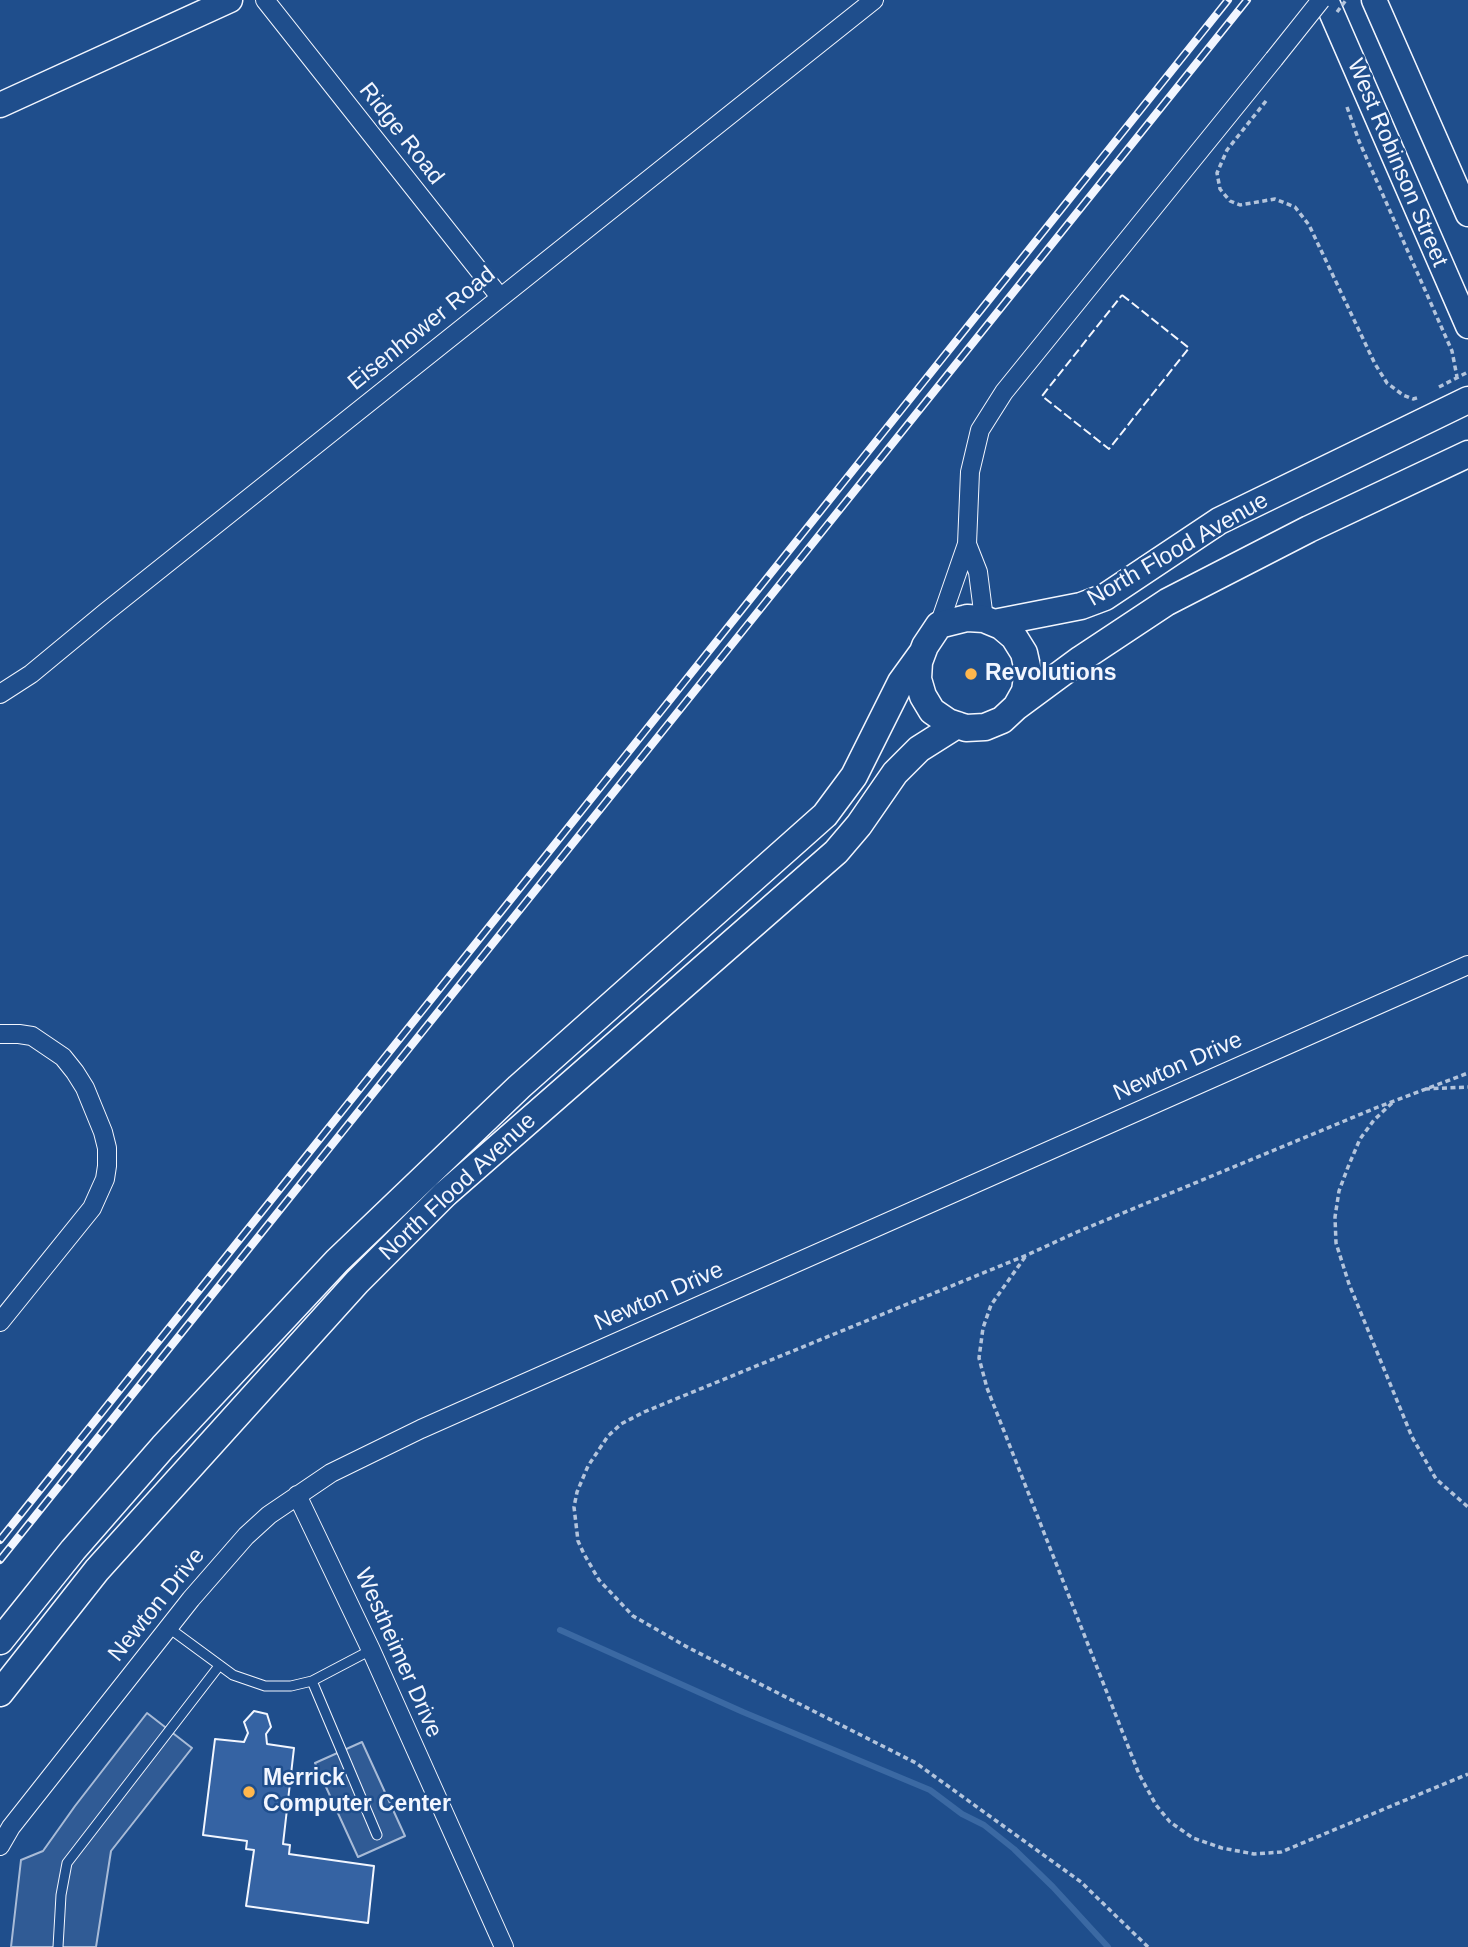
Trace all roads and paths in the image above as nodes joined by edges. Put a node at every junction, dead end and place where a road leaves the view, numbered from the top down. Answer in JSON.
{"nodes":[{"id":1,"x":265,"y":0,"type":"edge"},
{"id":2,"x":874,"y":0,"type":"edge"},
{"id":3,"x":1321,"y":0,"type":"edge"},
{"id":4,"x":1326,"y":0,"type":"edge"},
{"id":5,"x":1374,"y":0,"type":"edge"},
{"id":6,"x":221,"y":2,"type":"edge"},
{"id":7,"x":1267,"y":99,"type":"dead end"},
{"id":8,"x":0,"y":105,"type":"edge"},
{"id":9,"x":1468,"y":214,"type":"edge"},
{"id":10,"x":500,"y":297,"type":"junction"},
{"id":11,"x":1468,"y":327,"type":"edge"},
{"id":12,"x":1468,"y":372,"type":"edge"},
{"id":13,"x":1435,"y":389,"type":"dead end"},
{"id":14,"x":1425,"y":395,"type":"dead end"},
{"id":15,"x":1468,"y":400,"type":"edge"},
{"id":16,"x":1468,"y":454,"type":"edge"},
{"id":17,"x":967,"y":544,"type":"junction"},
{"id":18,"x":989,"y":621,"type":"junction"},
{"id":19,"x":939,"y":625,"type":"junction"},
{"id":20,"x":922,"y":653,"type":"junction"},
{"id":21,"x":0,"y":694,"type":"edge"},
{"id":22,"x":1016,"y":707,"type":"junction"},
{"id":23,"x":957,"y":725,"type":"junction"},
{"id":24,"x":1468,"y":965,"type":"edge"},
{"id":25,"x":0,"y":1034,"type":"edge"},
{"id":26,"x":1468,"y":1073,"type":"edge"},
{"id":27,"x":1468,"y":1087,"type":"edge"},
{"id":28,"x":1420,"y":1090,"type":"junction"},
{"id":29,"x":1397,"y":1100,"type":"junction"},
{"id":30,"x":1027,"y":1255,"type":"junction"},
{"id":31,"x":0,"y":1322,"type":"edge"},
{"id":32,"x":297,"y":1495,"type":"junction"},
{"id":33,"x":1468,"y":1507,"type":"edge"},
{"id":34,"x":169,"y":1628,"type":"junction"},
{"id":35,"x":0,"y":1641,"type":"edge"},
{"id":36,"x":371,"y":1650,"type":"junction"},
{"id":37,"x":219,"y":1666,"type":"junction"},
{"id":38,"x":312,"y":1681,"type":"junction"},
{"id":39,"x":0,"y":1693,"type":"edge"},
{"id":40,"x":1468,"y":1774,"type":"edge"},
{"id":41,"x":377,"y":1835,"type":"dead end"},
{"id":42,"x":0,"y":1846,"type":"edge"},
{"id":43,"x":58,"y":1947,"type":"edge"},
{"id":44,"x":504,"y":1947,"type":"edge"},
{"id":45,"x":1148,"y":1947,"type":"edge"}],
"edges":[{"from":1,"to":10,"type":"street","name":"Ridge Road"},
{"from":2,"to":10,"type":"street","name":"Eisenhower Road"},
{"from":3,"to":17,"type":"street","bridge":true},
{"from":4,"to":11,"type":"main road","name":"West Robinson Street"},
{"from":5,"to":9,"type":"main road","name":"West Robinson Street"},
{"from":6,"to":8,"type":"main road"},
{"from":7,"to":14,"type":"path"},
{"from":10,"to":21,"type":"street","name":"Eisenhower Road"},
{"from":12,"to":13,"type":"path"},
{"from":15,"to":18,"type":"main road","name":"North Flood Avenue"},
{"from":16,"to":22,"type":"main road","name":"North Flood Avenue"},
{"from":17,"to":18,"type":"street"},
{"from":17,"to":19,"type":"street"},
{"from":18,"to":19,"type":"main road"},
{"from":18,"to":22,"type":"main road"},
{"from":19,"to":20,"type":"main road"},
{"from":20,"to":23,"type":"main road"},
{"from":20,"to":35,"type":"main road","name":"North Flood Avenue"},
{"from":22,"to":23,"type":"main road"},
{"from":23,"to":39,"type":"main road","name":"North Flood Avenue"},
{"from":24,"to":32,"type":"street","name":"Newton Drive"},
{"from":25,"to":31,"type":"street"},
{"from":26,"to":28,"type":"path"},
{"from":27,"to":28,"type":"path"},
{"from":28,"to":29,"type":"path"},
{"from":29,"to":30,"type":"path"},
{"from":29,"to":33,"type":"path"},
{"from":30,"to":40,"type":"path"},
{"from":30,"to":45,"type":"path"},
{"from":32,"to":34,"type":"street","name":"Newton Drive"},
{"from":32,"to":36,"type":"street","name":"Westheimer Drive"},
{"from":34,"to":37,"type":"lane"},
{"from":34,"to":42,"type":"street","name":"Newton Drive"},
{"from":36,"to":38,"type":"lane"},
{"from":36,"to":44,"type":"street","name":"Westheimer Drive"},
{"from":37,"to":38,"type":"lane"},
{"from":37,"to":43,"type":"lane"},
{"from":38,"to":41,"type":"lane"}]}
